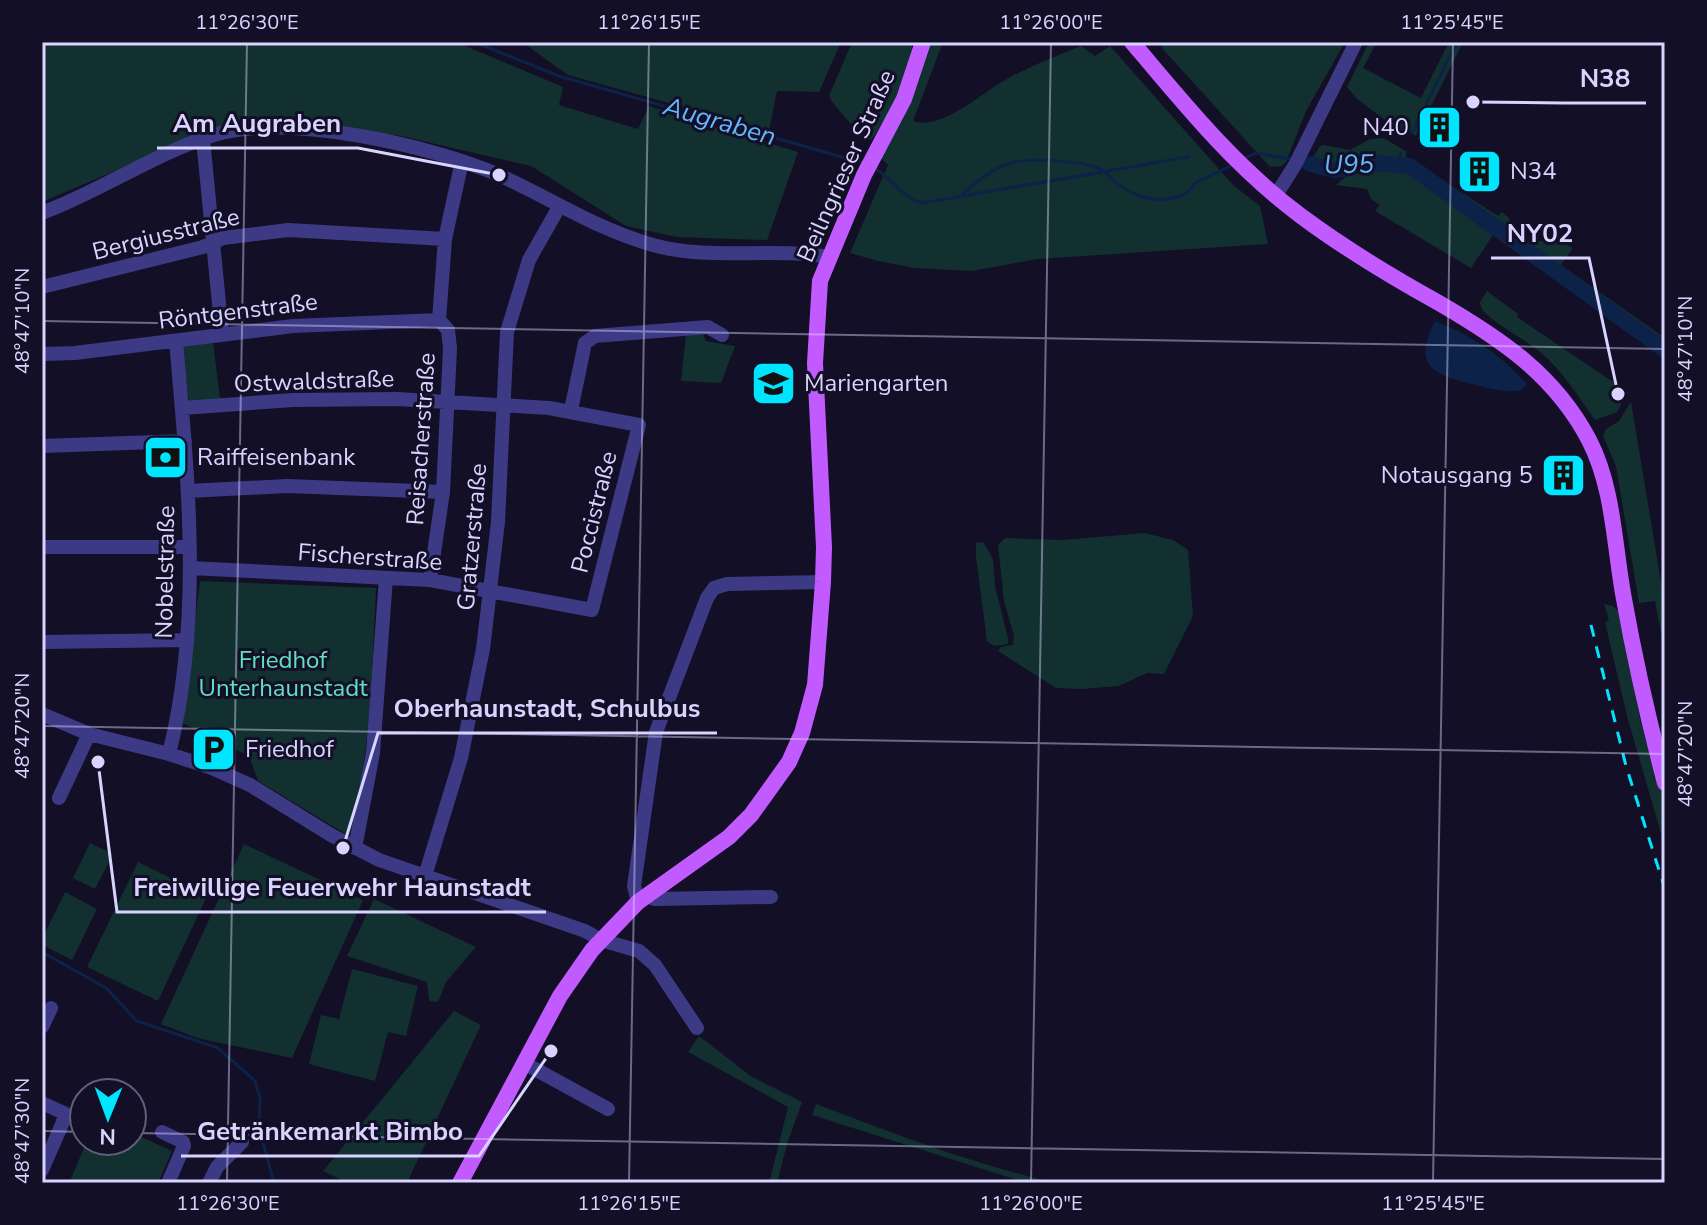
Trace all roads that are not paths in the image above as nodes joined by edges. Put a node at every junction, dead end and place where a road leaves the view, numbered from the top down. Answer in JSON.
{"nodes":[{"id":1,"x":923,"y":42,"type":"edge"},
{"id":2,"x":1132,"y":42,"type":"edge"},
{"id":3,"x":1356,"y":42,"type":"edge"},
{"id":4,"x":203,"y":139,"type":"junction"},
{"id":5,"x":462,"y":161,"type":"junction"},
{"id":6,"x":1282,"y":200,"type":"junction"},
{"id":7,"x":559,"y":207,"type":"junction"},
{"id":8,"x":42,"y":213,"type":"edge"},
{"id":9,"x":445,"y":239,"type":"junction"},
{"id":10,"x":214,"y":242,"type":"junction"},
{"id":11,"x":829,"y":257,"type":"junction"},
{"id":12,"x":42,"y":287,"type":"edge"},
{"id":13,"x":439,"y":320,"type":"junction"},
{"id":14,"x":222,"y":334,"type":"junction"},
{"id":15,"x":722,"y":335,"type":"dead end"},
{"id":16,"x":176,"y":341,"type":"junction"},
{"id":17,"x":42,"y":354,"type":"edge"},
{"id":18,"x":448,"y":402,"type":"junction"},
{"id":19,"x":504,"y":405,"type":"junction"},
{"id":20,"x":182,"y":408,"type":"junction"},
{"id":21,"x":571,"y":410,"type":"junction"},
{"id":22,"x":639,"y":425,"type":"joint"},
{"id":23,"x":185,"y":441,"type":"junction"},
{"id":24,"x":42,"y":446,"type":"edge"},
{"id":25,"x":188,"y":491,"type":"junction"},
{"id":26,"x":443,"y":492,"type":"junction"},
{"id":27,"x":42,"y":547,"type":"edge"},
{"id":28,"x":190,"y":547,"type":"junction"},
{"id":29,"x":190,"y":568,"type":"junction"},
{"id":30,"x":386,"y":578,"type":"junction"},
{"id":31,"x":430,"y":580,"type":"junction"},
{"id":32,"x":823,"y":582,"type":"junction"},
{"id":33,"x":491,"y":592,"type":"junction"},
{"id":34,"x":592,"y":610,"type":"joint"},
{"id":35,"x":187,"y":640,"type":"junction"},
{"id":36,"x":42,"y":642,"type":"edge"},
{"id":37,"x":42,"y":714,"type":"edge"},
{"id":38,"x":89,"y":734,"type":"junction"},
{"id":39,"x":169,"y":754,"type":"junction"},
{"id":40,"x":1665,"y":783,"type":"edge"},
{"id":41,"x":59,"y":798,"type":"dead end"},
{"id":42,"x":355,"y":848,"type":"junction"},
{"id":43,"x":425,"y":876,"type":"junction"},
{"id":44,"x":771,"y":897,"type":"dead end"},
{"id":45,"x":642,"y":899,"type":"junction"},
{"id":46,"x":601,"y":940,"type":"junction"},
{"id":47,"x":51,"y":1008,"type":"dead end"},
{"id":48,"x":42,"y":1027,"type":"edge"},
{"id":49,"x":697,"y":1028,"type":"dead end"},
{"id":50,"x":524,"y":1063,"type":"junction"},
{"id":51,"x":42,"y":1103,"type":"edge"},
{"id":52,"x":608,"y":1109,"type":"dead end"},
{"id":53,"x":162,"y":1132,"type":"dead end"},
{"id":54,"x":242,"y":1142,"type":"dead end"},
{"id":55,"x":42,"y":1170,"type":"edge"},
{"id":56,"x":168,"y":1183,"type":"edge"},
{"id":57,"x":209,"y":1183,"type":"edge"},
{"id":58,"x":460,"y":1183,"type":"edge"}],
"edges":[{"from":1,"to":11,"type":"main road","name":"Beilngrieser Straße"},
{"from":2,"to":6,"type":"main road"},
{"from":3,"to":6,"type":"street"},
{"from":4,"to":5,"type":"street"},
{"from":4,"to":8,"type":"street"},
{"from":4,"to":10,"type":"street"},
{"from":5,"to":7,"type":"street"},
{"from":5,"to":9,"type":"street","name":"Reisacherstraße"},
{"from":6,"to":40,"type":"main road"},
{"from":7,"to":11,"type":"street"},
{"from":7,"to":19,"type":"street","name":"Gratzerstraße"},
{"from":9,"to":10,"type":"street","name":"Bergiusstraße"},
{"from":9,"to":13,"type":"street","name":"Reisacherstraße"},
{"from":10,"to":12,"type":"street","name":"Bergiusstraße"},
{"from":10,"to":14,"type":"street"},
{"from":11,"to":32,"type":"main road","name":"Beilngrieser Straße"},
{"from":13,"to":14,"type":"street","name":"Röntgenstraße"},
{"from":13,"to":18,"type":"street","name":"Reisacherstraße"},
{"from":14,"to":16,"type":"street","name":"Röntgenstraße"},
{"from":15,"to":21,"type":"street"},
{"from":16,"to":17,"type":"street","name":"Röntgenstraße"},
{"from":16,"to":20,"type":"street","name":"Nobelstraße"},
{"from":18,"to":19,"type":"street","name":"Ostwaldstraße"},
{"from":18,"to":20,"type":"street","name":"Ostwaldstraße"},
{"from":18,"to":26,"type":"street","name":"Reisacherstraße"},
{"from":19,"to":21,"type":"street","name":"Ostwaldstraße"},
{"from":19,"to":33,"type":"street","name":"Gratzerstraße"},
{"from":20,"to":23,"type":"street","name":"Nobelstraße"},
{"from":21,"to":22,"type":"street","name":"Ostwaldstraße"},
{"from":22,"to":34,"type":"street","name":"Poccistraße"},
{"from":23,"to":24,"type":"street"},
{"from":23,"to":25,"type":"street","name":"Nobelstraße"},
{"from":25,"to":26,"type":"street"},
{"from":25,"to":28,"type":"street","name":"Nobelstraße"},
{"from":26,"to":31,"type":"street","name":"Reisacherstraße"},
{"from":27,"to":28,"type":"street"},
{"from":28,"to":29,"type":"street","name":"Nobelstraße"},
{"from":29,"to":30,"type":"street","name":"Fischerstraße"},
{"from":29,"to":35,"type":"street","name":"Nobelstraße"},
{"from":30,"to":31,"type":"street","name":"Fischerstraße"},
{"from":30,"to":42,"type":"street"},
{"from":31,"to":33,"type":"street","name":"Fischerstraße"},
{"from":32,"to":45,"type":"main road","name":"Beilngrieser Straße"},
{"from":32,"to":45,"type":"street"},
{"from":33,"to":34,"type":"street","name":"Fischerstraße"},
{"from":33,"to":43,"type":"street","name":"Gratzerstraße"},
{"from":35,"to":36,"type":"street"},
{"from":35,"to":39,"type":"street","name":"Nobelstraße"},
{"from":37,"to":38,"type":"street"},
{"from":38,"to":39,"type":"street"},
{"from":38,"to":41,"type":"street"},
{"from":39,"to":42,"type":"street"},
{"from":42,"to":43,"type":"street"},
{"from":43,"to":46,"type":"street"},
{"from":44,"to":45,"type":"street"},
{"from":45,"to":46,"type":"main road","name":"Beilngrieser Straße"},
{"from":46,"to":49,"type":"street"},
{"from":46,"to":50,"type":"main road","name":"Beilngrieser Straße"},
{"from":47,"to":48,"type":"street"},
{"from":50,"to":52,"type":"street"},
{"from":50,"to":58,"type":"main road","name":"Beilngrieser Straße"},
{"from":51,"to":55,"type":"street"},
{"from":53,"to":56,"type":"street"},
{"from":54,"to":57,"type":"street"}]}
